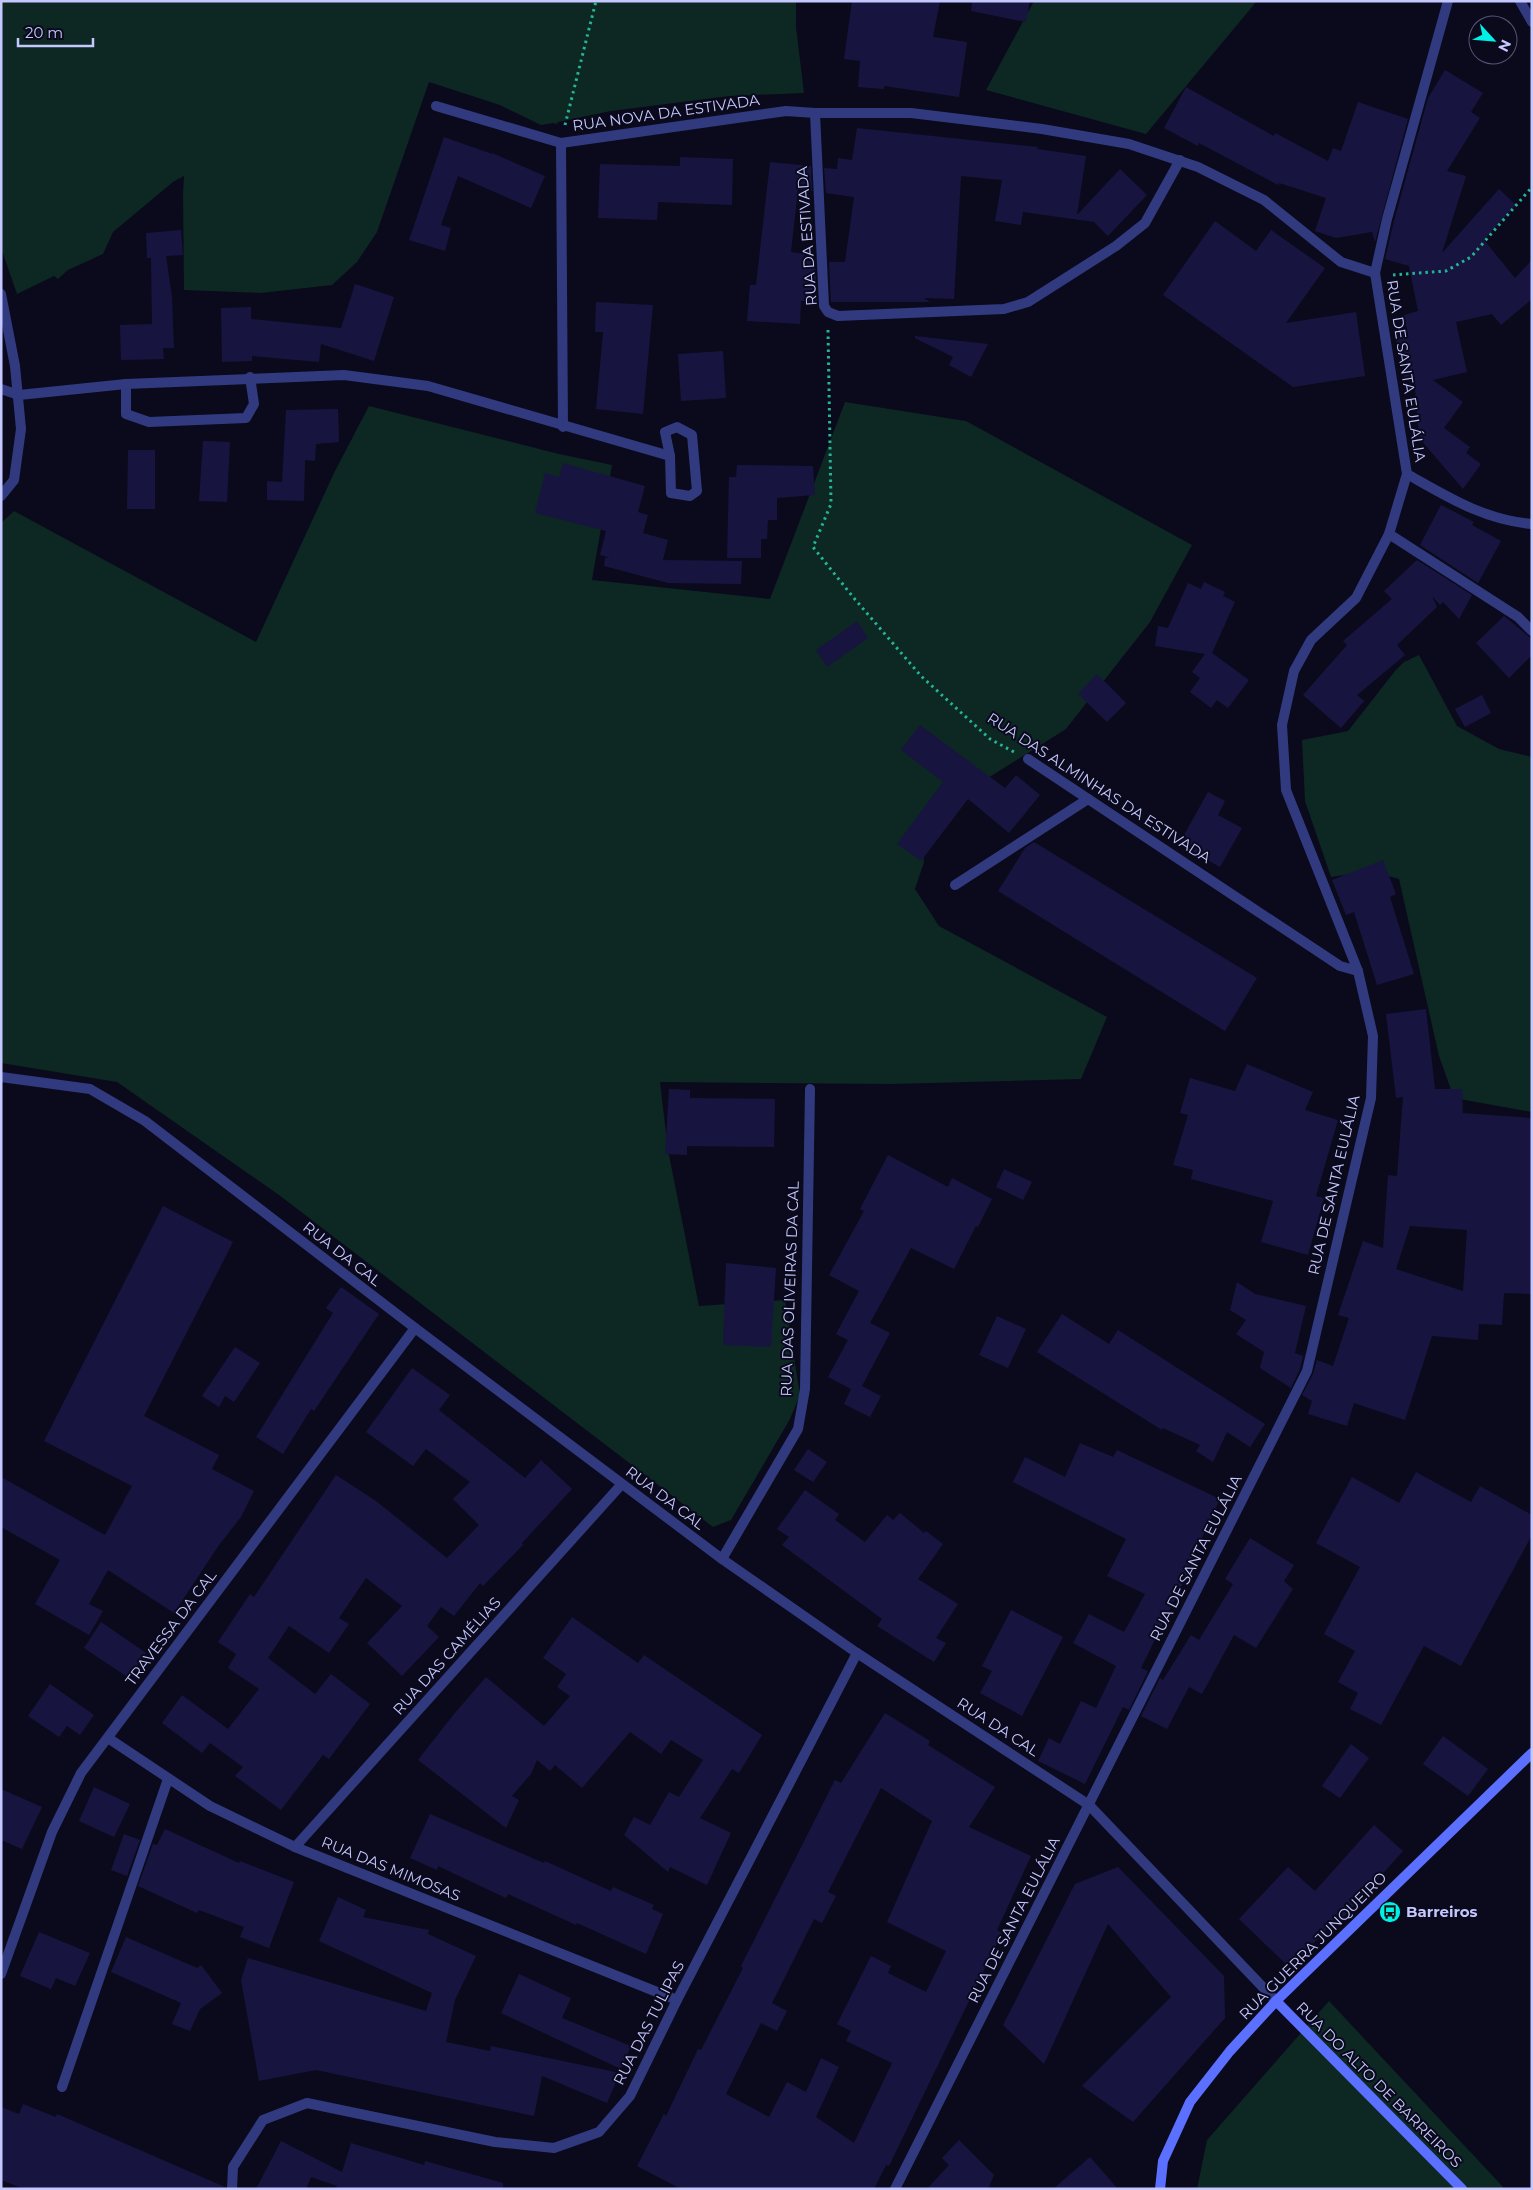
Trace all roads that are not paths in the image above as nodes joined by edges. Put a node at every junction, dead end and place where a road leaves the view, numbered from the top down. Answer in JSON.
{"nodes":[{"id":1,"x":1448,"y":1,"type":"edge"},
{"id":2,"x":1520,"y":1,"type":"edge"},
{"id":3,"x":1532,"y":22,"type":"edge"},
{"id":4,"x":436,"y":106,"type":"dead end"},
{"id":5,"x":815,"y":113,"type":"junction"},
{"id":6,"x":561,"y":143,"type":"junction"},
{"id":7,"x":1180,"y":160,"type":"junction"},
{"id":8,"x":1375,"y":273,"type":"junction"},
{"id":9,"x":1,"y":294,"type":"edge"},
{"id":10,"x":250,"y":377,"type":"junction"},
{"id":11,"x":126,"y":384,"type":"junction"},
{"id":12,"x":1,"y":389,"type":"edge"},
{"id":13,"x":19,"y":395,"type":"junction"},
{"id":14,"x":563,"y":427,"type":"junction"},
{"id":15,"x":670,"y":456,"type":"junction"},
{"id":16,"x":1408,"y":474,"type":"junction"},
{"id":17,"x":1,"y":496,"type":"edge"},
{"id":18,"x":1532,"y":524,"type":"edge"},
{"id":19,"x":1390,"y":534,"type":"junction"},
{"id":20,"x":1532,"y":631,"type":"edge"},
{"id":21,"x":1028,"y":759,"type":"road end"},
{"id":22,"x":1088,"y":799,"type":"junction"},
{"id":23,"x":955,"y":885,"type":"dead end"},
{"id":24,"x":1358,"y":971,"type":"junction"},
{"id":25,"x":1,"y":1076,"type":"edge"},
{"id":26,"x":810,"y":1089,"type":"dead end"},
{"id":27,"x":415,"y":1328,"type":"junction"},
{"id":28,"x":621,"y":1485,"type":"junction"},
{"id":29,"x":722,"y":1559,"type":"junction"},
{"id":30,"x":858,"y":1653,"type":"junction"},
{"id":31,"x":108,"y":1738,"type":"junction"},
{"id":32,"x":1532,"y":1752,"type":"edge"},
{"id":33,"x":168,"y":1779,"type":"junction"},
{"id":34,"x":1089,"y":1805,"type":"junction"},
{"id":35,"x":295,"y":1847,"type":"junction"},
{"id":36,"x":1,"y":1974,"type":"edge"},
{"id":37,"x":677,"y":2000,"type":"junction"},
{"id":38,"x":1276,"y":2002,"type":"junction"},
{"id":39,"x":62,"y":2087,"type":"dead end"},
{"id":40,"x":232,"y":2189,"type":"edge"},
{"id":41,"x":895,"y":2189,"type":"edge"},
{"id":42,"x":1160,"y":2189,"type":"edge"},
{"id":43,"x":1462,"y":2189,"type":"edge"}],
"edges":[{"from":1,"to":8,"type":"street","name":"RUA DE SANTA EULÁLIA"},
{"from":2,"to":3,"type":"street"},
{"from":4,"to":6,"type":"street","name":"RUA NOVA DA ESTIVADA"},
{"from":5,"to":6,"type":"street","name":"RUA NOVA DA ESTIVADA"},
{"from":5,"to":7,"type":"street"},
{"from":5,"to":7,"type":"street","name":"RUA DA ESTIVADA"},
{"from":6,"to":14,"type":"street"},
{"from":7,"to":8,"type":"street"},
{"from":8,"to":16,"type":"street","name":"RUA DE SANTA EULÁLIA"},
{"from":9,"to":13,"type":"street"},
{"from":10,"to":11,"type":"street"},
{"from":10,"to":11,"type":"street"},
{"from":10,"to":14,"type":"street"},
{"from":11,"to":13,"type":"street"},
{"from":12,"to":13,"type":"street"},
{"from":13,"to":17,"type":"street"},
{"from":14,"to":15,"type":"street"},
{"from":15,"to":15,"type":"street"},
{"from":16,"to":18,"type":"street"},
{"from":16,"to":19,"type":"street","name":"RUA DE SANTA EULÁLIA"},
{"from":19,"to":20,"type":"street"},
{"from":19,"to":24,"type":"street","name":"RUA DE SANTA EULÁLIA"},
{"from":21,"to":22,"type":"street","name":"RUA DAS ALMINHAS DA ESTIVADA"},
{"from":22,"to":23,"type":"street"},
{"from":22,"to":24,"type":"street","name":"RUA DAS ALMINHAS DA ESTIVADA"},
{"from":24,"to":34,"type":"street","name":"RUA DE SANTA EULÁLIA"},
{"from":25,"to":27,"type":"street","name":"RUA DA CAL"},
{"from":26,"to":29,"type":"street","name":"RUA DAS OLIVEIRAS DA CAL"},
{"from":27,"to":28,"type":"street","name":"RUA DA CAL"},
{"from":27,"to":31,"type":"street","name":"TRAVESSA DA CAL"},
{"from":28,"to":29,"type":"street","name":"RUA DA CAL"},
{"from":28,"to":35,"type":"street","name":"RUA DAS CAMÉLIAS"},
{"from":29,"to":30,"type":"street","name":"RUA DA CAL"},
{"from":30,"to":34,"type":"street","name":"RUA DA CAL"},
{"from":30,"to":37,"type":"street","name":"RUA DAS TULIPAS"},
{"from":31,"to":33,"type":"street","name":"RUA DAS MIMOSAS"},
{"from":31,"to":36,"type":"street","name":"TRAVESSA DA CAL"},
{"from":32,"to":38,"type":"street","name":"RUA GUERRA JUNQUEIRO"},
{"from":33,"to":35,"type":"street","name":"RUA DAS MIMOSAS"},
{"from":33,"to":39,"type":"street"},
{"from":34,"to":38,"type":"street","name":"RUA DA CAL"},
{"from":34,"to":41,"type":"street","name":"RUA DE SANTA EULÁLIA"},
{"from":35,"to":37,"type":"street","name":"RUA DAS MIMOSAS"},
{"from":37,"to":40,"type":"street","name":"RUA DAS TULIPAS"},
{"from":38,"to":42,"type":"street","name":"RUA GUERRA JUNQUEIRO"},
{"from":38,"to":43,"type":"street","name":"RUA DO ALTO DE BARREIROS"}]}
